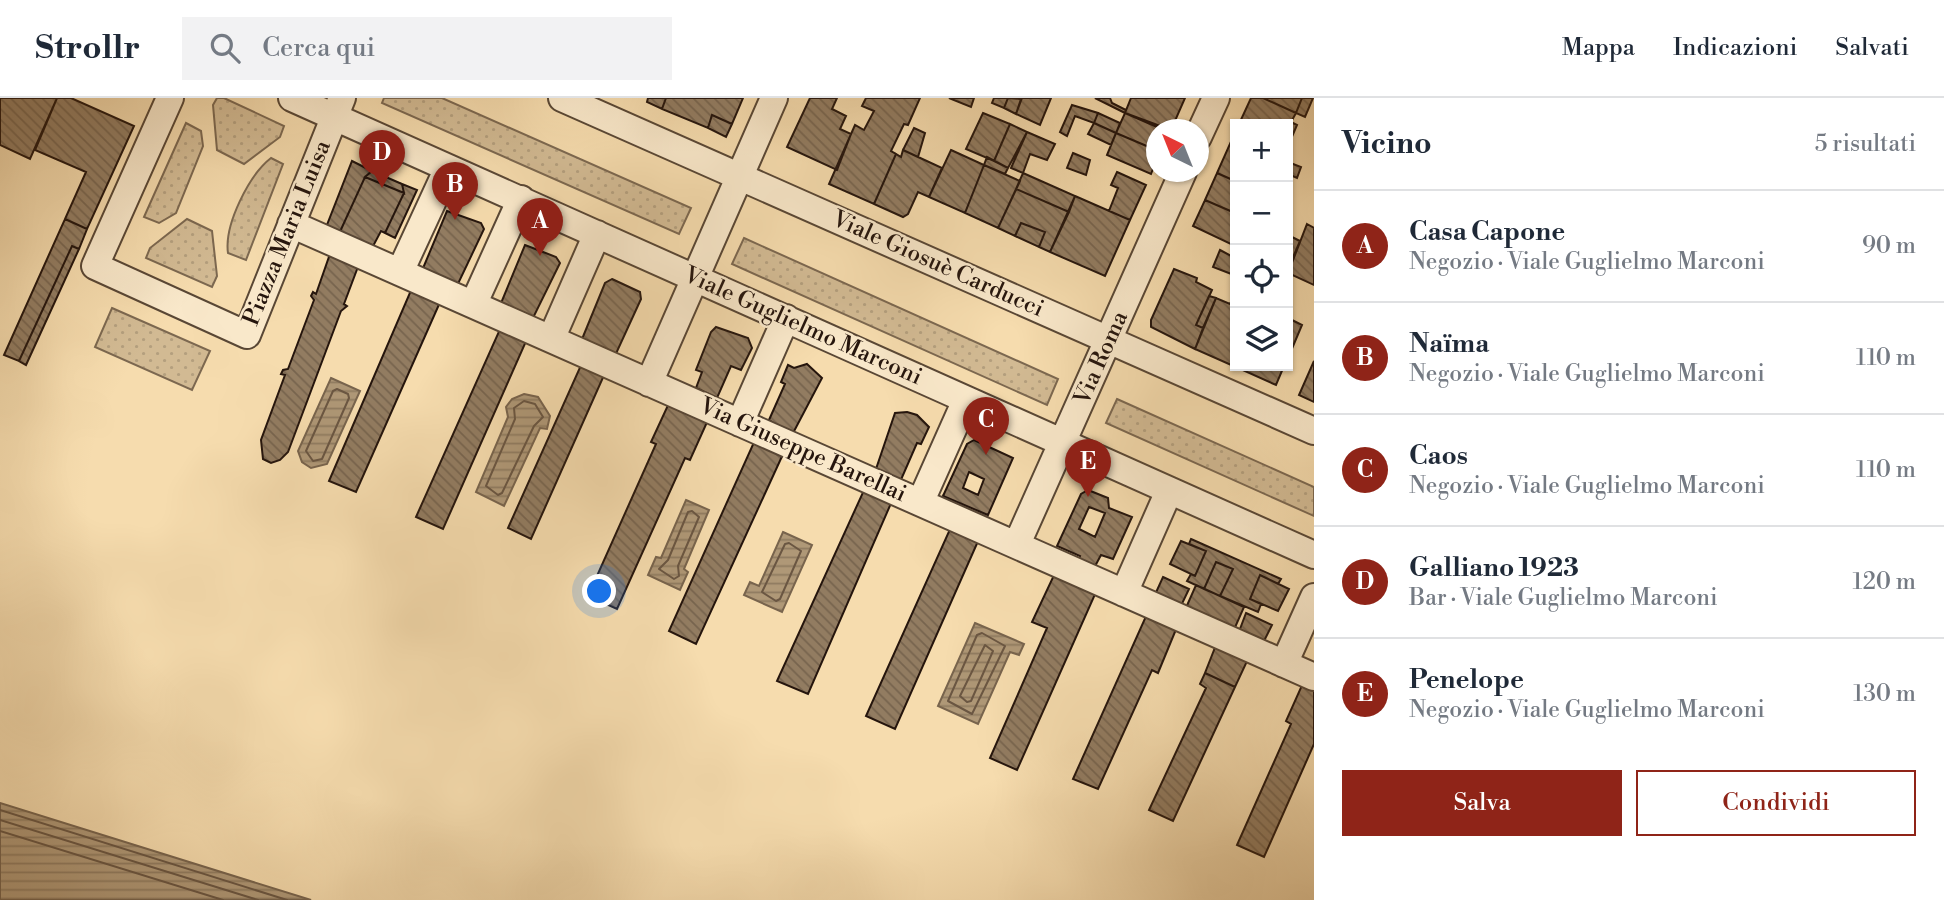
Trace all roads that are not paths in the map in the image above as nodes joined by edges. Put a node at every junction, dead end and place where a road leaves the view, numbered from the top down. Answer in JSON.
{"nodes":[{"id":1,"x":170,"y":98,"type":"edge"},
{"id":2,"x":292,"y":98,"type":"edge"},
{"id":3,"x":562,"y":98,"type":"edge"},
{"id":4,"x":774,"y":98,"type":"edge"},
{"id":5,"x":1216,"y":98,"type":"edge"},
{"id":6,"x":338,"y":107,"type":"edge"},
{"id":7,"x":1207,"y":119,"type":"edge"},
{"id":8,"x":448,"y":168,"type":"junction"},
{"id":9,"x":739,"y":176,"type":"junction"},
{"id":10,"x":1179,"y":182,"type":"edge"},
{"id":11,"x":520,"y":199,"type":"junction"},
{"id":12,"x":291,"y":223,"type":"junction"},
{"id":13,"x":597,"y":234,"type":"junction"},
{"id":14,"x":400,"y":272,"type":"junction"},
{"id":15,"x":694,"y":277,"type":"junction"},
{"id":16,"x":474,"y":303,"type":"junction"},
{"id":17,"x":786,"y":318,"type":"junction"},
{"id":18,"x":552,"y":337,"type":"junction"},
{"id":19,"x":1108,"y":339,"type":"junction"},
{"id":20,"x":649,"y":383,"type":"junction"},
{"id":21,"x":965,"y":400,"type":"junction"},
{"id":22,"x":740,"y":423,"type":"junction"},
{"id":23,"x":1314,"y":431,"type":"edge"},
{"id":24,"x":1064,"y":443,"type":"junction"},
{"id":25,"x":1169,"y":491,"type":"junction"},
{"id":26,"x":921,"y":501,"type":"junction"},
{"id":27,"x":1017,"y":544,"type":"junction"},
{"id":28,"x":1314,"y":555,"type":"edge"},
{"id":29,"x":1124,"y":593,"type":"junction"},
{"id":30,"x":1314,"y":597,"type":"edge"},
{"id":31,"x":1284,"y":664,"type":"junction"},
{"id":32,"x":1314,"y":677,"type":"edge"}],
"edges":[{"from":1,"to":12,"type":"street","name":"Piazza Maria Luisa"},
{"from":2,"to":6,"type":"street","name":"Viale Guglielmo Marconi"},
{"from":3,"to":9,"type":"street","name":"Viale Giosuè Carducci"},
{"from":4,"to":9,"type":"street"},
{"from":5,"to":7,"type":"street"},
{"from":6,"to":8,"type":"street","name":"Viale Guglielmo Marconi"},
{"from":6,"to":12,"type":"street","name":"Piazza Maria Luisa"},
{"from":8,"to":11,"type":"street","name":"Viale Guglielmo Marconi"},
{"from":8,"to":14,"type":"street"},
{"from":9,"to":15,"type":"street"},
{"from":9,"to":19,"type":"street","name":"Viale Giosuè Carducci"},
{"from":10,"to":19,"type":"street","name":"Via Roma"},
{"from":11,"to":13,"type":"street","name":"Viale Guglielmo Marconi"},
{"from":11,"to":16,"type":"street"},
{"from":12,"to":14,"type":"street","name":"Via Giuseppe Barellai"},
{"from":13,"to":15,"type":"street","name":"Viale Guglielmo Marconi"},
{"from":13,"to":18,"type":"street"},
{"from":14,"to":16,"type":"street","name":"Via Giuseppe Barellai"},
{"from":15,"to":17,"type":"street","name":"Viale Guglielmo Marconi"},
{"from":15,"to":20,"type":"street"},
{"from":16,"to":18,"type":"street","name":"Via Giuseppe Barellai"},
{"from":17,"to":21,"type":"street","name":"Viale Guglielmo Marconi"},
{"from":17,"to":22,"type":"street"},
{"from":18,"to":20,"type":"street","name":"Via Giuseppe Barellai"},
{"from":19,"to":23,"type":"street","name":"Viale Giosuè Carducci"},
{"from":19,"to":24,"type":"street","name":"Via Roma"},
{"from":20,"to":22,"type":"street","name":"Via Giuseppe Barellai"},
{"from":21,"to":24,"type":"street","name":"Viale Guglielmo Marconi"},
{"from":21,"to":26,"type":"street"},
{"from":22,"to":26,"type":"street","name":"Via Giuseppe Barellai"},
{"from":24,"to":25,"type":"street","name":"Viale Guglielmo Marconi"},
{"from":24,"to":27,"type":"street","name":"Via Roma"},
{"from":25,"to":28,"type":"street","name":"Viale Guglielmo Marconi"},
{"from":25,"to":29,"type":"street"},
{"from":26,"to":27,"type":"street","name":"Via Giuseppe Barellai"},
{"from":27,"to":29,"type":"street","name":"Via Giuseppe Barellai"},
{"from":29,"to":31,"type":"street","name":"Via Giuseppe Barellai"},
{"from":30,"to":31,"type":"street"},
{"from":31,"to":32,"type":"street","name":"Via Giuseppe Barellai"}]}
